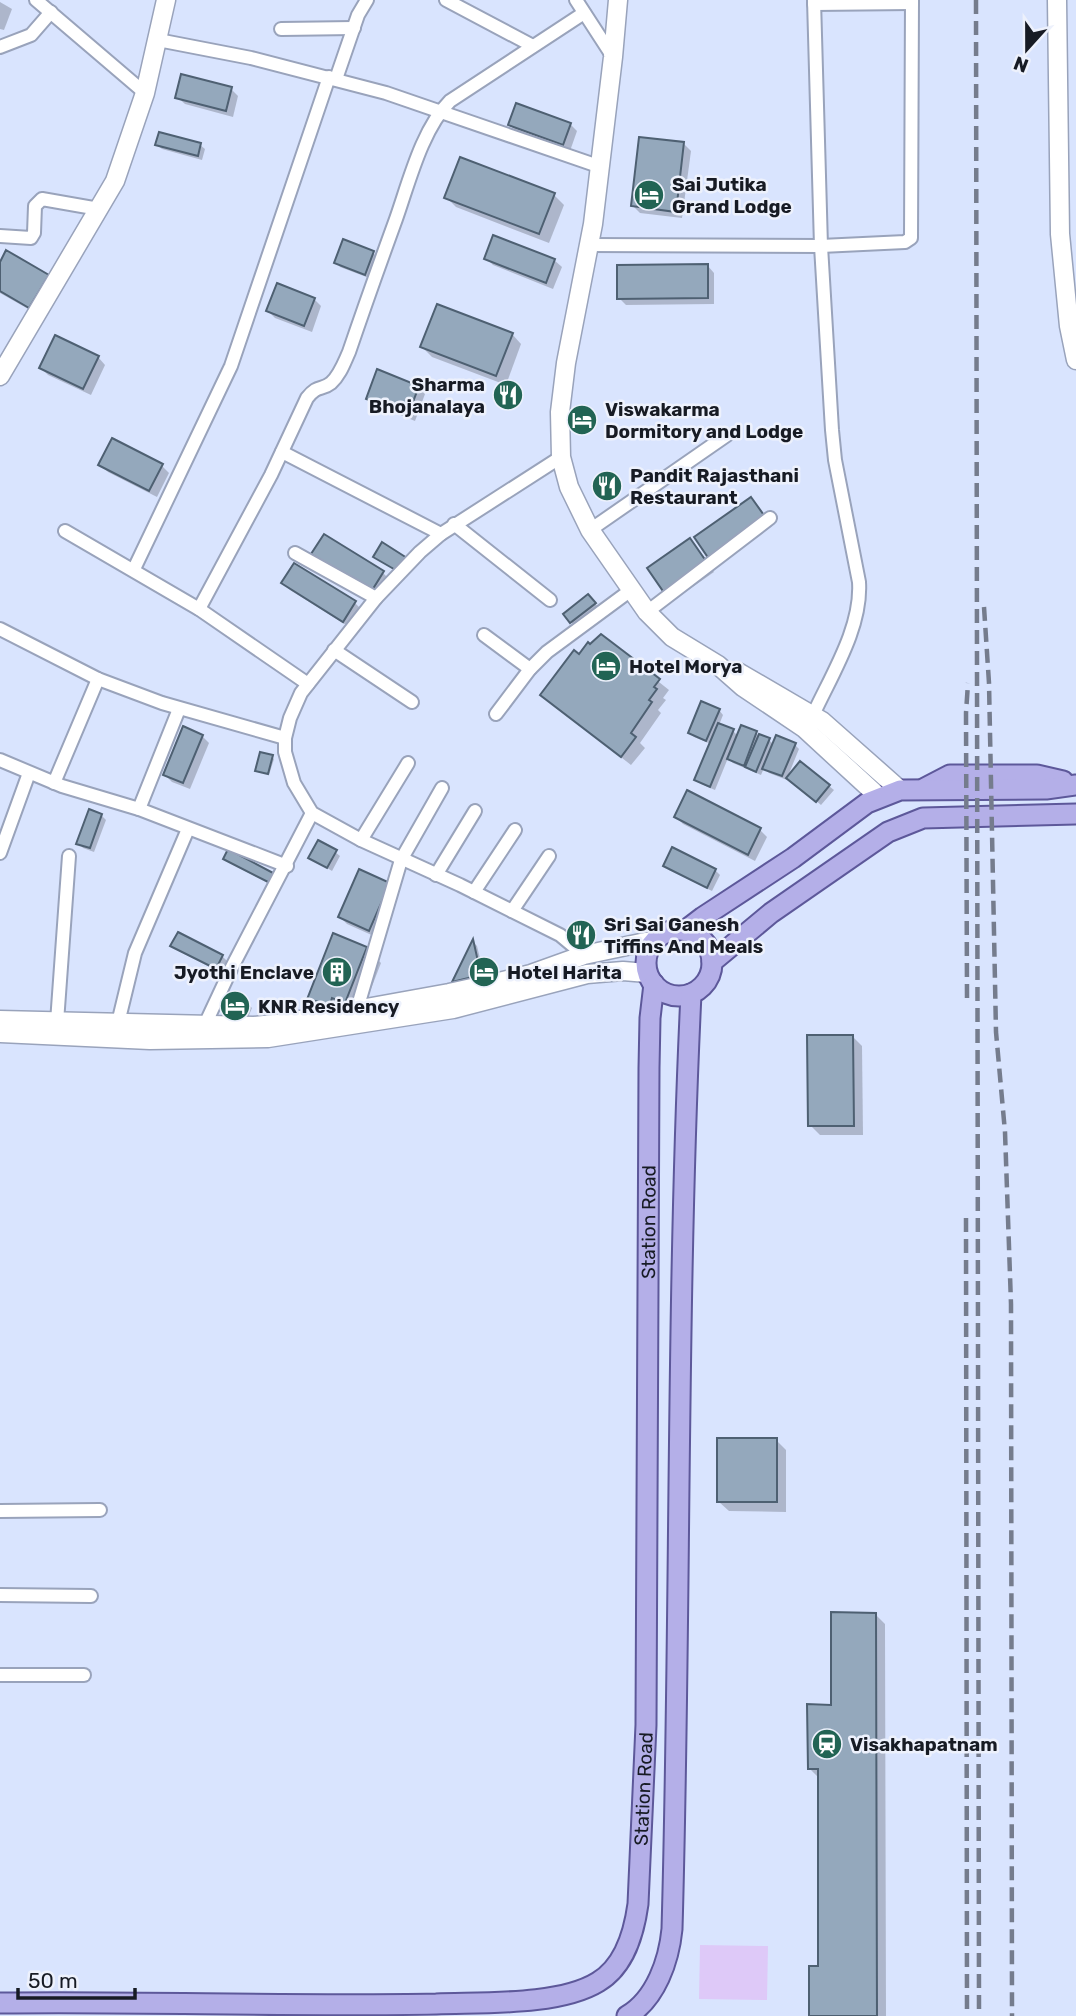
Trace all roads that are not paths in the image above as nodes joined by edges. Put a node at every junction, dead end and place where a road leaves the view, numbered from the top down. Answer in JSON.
{"nodes":[{"id":1,"x":36,"y":0,"type":"edge"},
{"id":2,"x":166,"y":0,"type":"edge"},
{"id":3,"x":367,"y":0,"type":"edge"},
{"id":4,"x":446,"y":0,"type":"edge"},
{"id":5,"x":576,"y":0,"type":"edge"},
{"id":6,"x":618,"y":0,"type":"edge"},
{"id":7,"x":1056,"y":0,"type":"edge"},
{"id":8,"x":912,"y":1,"type":"edge"},
{"id":9,"x":814,"y":2,"type":"edge"},
{"id":10,"x":51,"y":12,"type":"junction"},
{"id":11,"x":584,"y":13,"type":"junction"},
{"id":12,"x":354,"y":28,"type":"junction"},
{"id":13,"x":281,"y":29,"type":"dead end"},
{"id":14,"x":158,"y":40,"type":"junction"},
{"id":15,"x":533,"y":46,"type":"junction"},
{"id":16,"x":0,"y":47,"type":"edge"},
{"id":17,"x":613,"y":57,"type":"junction"},
{"id":18,"x":333,"y":78,"type":"junction"},
{"id":19,"x":145,"y":93,"type":"junction"},
{"id":20,"x":440,"y":111,"type":"junction"},
{"id":21,"x":601,"y":167,"type":"junction"},
{"id":22,"x":99,"y":209,"type":"junction"},
{"id":23,"x":0,"y":236,"type":"edge"},
{"id":24,"x":590,"y":245,"type":"junction"},
{"id":25,"x":821,"y":246,"type":"junction"},
{"id":26,"x":1076,"y":360,"type":"edge"},
{"id":27,"x":0,"y":376,"type":"edge"},
{"id":28,"x":727,"y":435,"type":"dead end"},
{"id":29,"x":282,"y":453,"type":"junction"},
{"id":30,"x":561,"y":457,"type":"junction"},
{"id":31,"x":770,"y":518,"type":"dead end"},
{"id":32,"x":454,"y":524,"type":"junction"},
{"id":33,"x":590,"y":530,"type":"junction"},
{"id":34,"x":65,"y":531,"type":"dead end"},
{"id":35,"x":442,"y":534,"type":"junction"},
{"id":36,"x":295,"y":553,"type":"dead end"},
{"id":37,"x":134,"y":569,"type":"junction"},
{"id":38,"x":631,"y":590,"type":"junction"},
{"id":39,"x":376,"y":598,"type":"junction"},
{"id":40,"x":550,"y":600,"type":"dead end"},
{"id":41,"x":199,"y":609,"type":"junction"},
{"id":42,"x":647,"y":612,"type":"junction"},
{"id":43,"x":0,"y":629,"type":"edge"},
{"id":44,"x":484,"y":635,"type":"dead end"},
{"id":45,"x":334,"y":650,"type":"junction"},
{"id":46,"x":718,"y":665,"type":"junction"},
{"id":47,"x":530,"y":668,"type":"junction"},
{"id":48,"x":98,"y":679,"type":"junction"},
{"id":49,"x":308,"y":684,"type":"junction"},
{"id":50,"x":412,"y":702,"type":"dead end"},
{"id":51,"x":179,"y":709,"type":"junction"},
{"id":52,"x":496,"y":714,"type":"dead end"},
{"id":53,"x":813,"y":715,"type":"junction"},
{"id":54,"x":285,"y":738,"type":"junction"},
{"id":55,"x":0,"y":760,"type":"edge"},
{"id":56,"x":408,"y":763,"type":"dead end"},
{"id":57,"x":29,"y":772,"type":"junction"},
{"id":58,"x":54,"y":783,"type":"junction"},
{"id":59,"x":1076,"y":784,"type":"edge"},
{"id":60,"x":442,"y":788,"type":"dead end"},
{"id":61,"x":900,"y":790,"type":"junction"},
{"id":62,"x":879,"y":797,"type":"junction"},
{"id":63,"x":139,"y":808,"type":"junction"},
{"id":64,"x":475,"y":811,"type":"dead end"},
{"id":65,"x":312,"y":813,"type":"junction"},
{"id":66,"x":1073,"y":814,"type":"edge"},
{"id":67,"x":188,"y":829,"type":"junction"},
{"id":68,"x":515,"y":830,"type":"dead end"},
{"id":69,"x":361,"y":840,"type":"junction"},
{"id":70,"x":0,"y":853,"type":"edge"},
{"id":71,"x":69,"y":856,"type":"dead end"},
{"id":72,"x":549,"y":856,"type":"dead end"},
{"id":73,"x":401,"y":860,"type":"junction"},
{"id":74,"x":286,"y":866,"type":"junction"},
{"id":75,"x":436,"y":875,"type":"junction"},
{"id":76,"x":474,"y":892,"type":"junction"},
{"id":77,"x":512,"y":911,"type":"junction"},
{"id":78,"x":686,"y":930,"type":"junction"},
{"id":79,"x":655,"y":940,"type":"junction"},
{"id":80,"x":584,"y":954,"type":"junction"},
{"id":81,"x":712,"y":962,"type":"junction"},
{"id":82,"x":650,"y":979,"type":"junction"},
{"id":83,"x":691,"y":993,"type":"junction"},
{"id":84,"x":356,"y":1009,"type":"junction"},
{"id":85,"x":0,"y":1020,"type":"edge"},
{"id":86,"x":57,"y":1022,"type":"junction"},
{"id":87,"x":118,"y":1023,"type":"junction"},
{"id":88,"x":202,"y":1033,"type":"junction"},
{"id":89,"x":0,"y":1034,"type":"edge"},
{"id":90,"x":100,"y":1510,"type":"dead end"},
{"id":91,"x":0,"y":1511,"type":"edge"},
{"id":92,"x":0,"y":1595,"type":"edge"},
{"id":93,"x":91,"y":1596,"type":"dead end"},
{"id":94,"x":0,"y":1675,"type":"edge"},
{"id":95,"x":84,"y":1675,"type":"dead end"},
{"id":96,"x":0,"y":2003,"type":"edge"},
{"id":97,"x":24,"y":2012,"type":"edge"},
{"id":98,"x":627,"y":2016,"type":"edge"}],
"edges":[{"from":1,"to":10,"type":"street"},
{"from":2,"to":14,"type":"main road"},
{"from":3,"to":12,"type":"street"},
{"from":4,"to":15,"type":"street"},
{"from":5,"to":11,"type":"street"},
{"from":6,"to":17,"type":"main road"},
{"from":7,"to":26,"type":"main road"},
{"from":8,"to":9,"type":"street"},
{"from":8,"to":25,"type":"street"},
{"from":9,"to":25,"type":"street"},
{"from":10,"to":16,"type":"street"},
{"from":10,"to":19,"type":"street"},
{"from":11,"to":15,"type":"street"},
{"from":11,"to":17,"type":"street"},
{"from":12,"to":13,"type":"street"},
{"from":12,"to":18,"type":"street"},
{"from":14,"to":18,"type":"street"},
{"from":14,"to":19,"type":"main road"},
{"from":15,"to":20,"type":"street"},
{"from":17,"to":21,"type":"main road"},
{"from":18,"to":20,"type":"street"},
{"from":18,"to":37,"type":"street"},
{"from":19,"to":22,"type":"main road"},
{"from":20,"to":21,"type":"street"},
{"from":20,"to":29,"type":"street"},
{"from":21,"to":24,"type":"main road"},
{"from":22,"to":23,"type":"street"},
{"from":22,"to":27,"type":"main road"},
{"from":24,"to":25,"type":"street"},
{"from":24,"to":30,"type":"main road"},
{"from":25,"to":53,"type":"street"},
{"from":28,"to":33,"type":"street"},
{"from":29,"to":35,"type":"street"},
{"from":29,"to":41,"type":"street"},
{"from":30,"to":32,"type":"street"},
{"from":30,"to":33,"type":"main road"},
{"from":31,"to":42,"type":"street"},
{"from":32,"to":35,"type":"street"},
{"from":32,"to":40,"type":"street"},
{"from":33,"to":38,"type":"main road"},
{"from":34,"to":37,"type":"street"},
{"from":35,"to":39,"type":"street"},
{"from":36,"to":39,"type":"street"},
{"from":37,"to":41,"type":"street"},
{"from":38,"to":42,"type":"main road"},
{"from":38,"to":47,"type":"street"},
{"from":39,"to":45,"type":"street"},
{"from":41,"to":49,"type":"street"},
{"from":42,"to":46,"type":"main road"},
{"from":43,"to":48,"type":"street"},
{"from":44,"to":47,"type":"street"},
{"from":45,"to":49,"type":"street"},
{"from":45,"to":50,"type":"street"},
{"from":46,"to":53,"type":"main road"},
{"from":46,"to":62,"type":"main road"},
{"from":47,"to":52,"type":"street"},
{"from":48,"to":51,"type":"street"},
{"from":48,"to":58,"type":"street"},
{"from":49,"to":54,"type":"street"},
{"from":51,"to":54,"type":"street"},
{"from":51,"to":63,"type":"street"},
{"from":53,"to":61,"type":"main road"},
{"from":54,"to":65,"type":"street"},
{"from":55,"to":57,"type":"street"},
{"from":56,"to":69,"type":"street"},
{"from":57,"to":58,"type":"street"},
{"from":57,"to":70,"type":"street"},
{"from":58,"to":63,"type":"street"},
{"from":59,"to":61,"type":"main road"},
{"from":60,"to":73,"type":"street"},
{"from":61,"to":62,"type":"main road"},
{"from":62,"to":78,"type":"main road"},
{"from":63,"to":67,"type":"street"},
{"from":64,"to":75,"type":"street"},
{"from":65,"to":69,"type":"street"},
{"from":65,"to":74,"type":"street"},
{"from":66,"to":81,"type":"main road"},
{"from":67,"to":74,"type":"street"},
{"from":67,"to":87,"type":"street"},
{"from":68,"to":76,"type":"street"},
{"from":69,"to":73,"type":"street"},
{"from":71,"to":86,"type":"street"},
{"from":72,"to":77,"type":"street"},
{"from":73,"to":75,"type":"street"},
{"from":73,"to":84,"type":"street"},
{"from":74,"to":88,"type":"street"},
{"from":75,"to":76,"type":"street"},
{"from":76,"to":77,"type":"street"},
{"from":77,"to":80,"type":"street"},
{"from":78,"to":79,"type":"main road"},
{"from":78,"to":81,"type":"main road"},
{"from":79,"to":80,"type":"main road"},
{"from":79,"to":82,"type":"main road"},
{"from":80,"to":84,"type":"main road"},
{"from":81,"to":83,"type":"main road"},
{"from":82,"to":83,"type":"main road"},
{"from":82,"to":88,"type":"main road"},
{"from":82,"to":97,"type":"main road","name":"Station Road"},
{"from":83,"to":98,"type":"main road","name":"Station Road"},
{"from":84,"to":88,"type":"main road"},
{"from":85,"to":86,"type":"main road"},
{"from":86,"to":87,"type":"main road"},
{"from":87,"to":88,"type":"main road"},
{"from":88,"to":89,"type":"main road"},
{"from":90,"to":91,"type":"street"},
{"from":92,"to":93,"type":"street"},
{"from":94,"to":95,"type":"street"},
{"from":96,"to":97,"type":"main road","name":"Station Road"}]}
